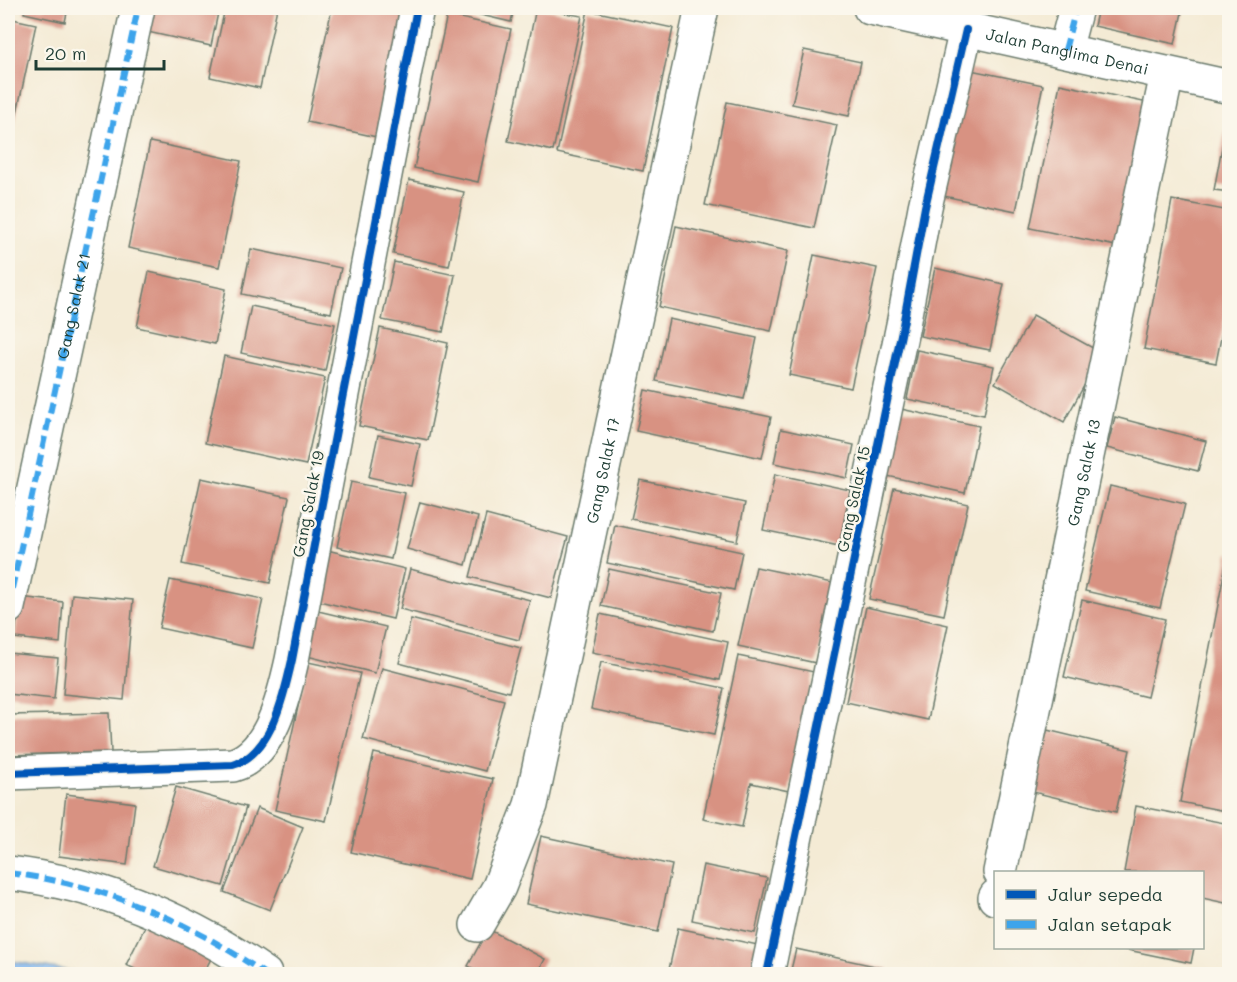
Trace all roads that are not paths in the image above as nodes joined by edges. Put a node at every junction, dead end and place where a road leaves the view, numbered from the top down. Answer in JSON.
{"nodes":[{"id":1,"x":138,"y":8,"type":"edge"},
{"id":2,"x":417,"y":8,"type":"edge"},
{"id":3,"x":702,"y":8,"type":"edge"},
{"id":4,"x":870,"y":8,"type":"edge"},
{"id":5,"x":1076,"y":8,"type":"edge"},
{"id":6,"x":966,"y":30,"type":"junction"},
{"id":7,"x":1065,"y":50,"type":"junction"},
{"id":8,"x":1167,"y":74,"type":"junction"},
{"id":9,"x":1230,"y":87,"type":"edge"},
{"id":10,"x":8,"y":607,"type":"edge"},
{"id":11,"x":8,"y":773,"type":"edge"},
{"id":12,"x":1000,"y":871,"type":"edge"},
{"id":13,"x":8,"y":873,"type":"edge"},
{"id":14,"x":477,"y":925,"type":"dead end"},
{"id":15,"x":265,"y":975,"type":"edge"},
{"id":16,"x":767,"y":975,"type":"edge"}],
"edges":[{"from":1,"to":10,"type":"street","name":"Gang Salak 21"},
{"from":2,"to":11,"type":"street","name":"Gang Salak 19"},
{"from":3,"to":14,"type":"street","name":"Gang Salak 17"},
{"from":4,"to":6,"type":"street","name":"Jalan Panglima Denai"},
{"from":5,"to":7,"type":"street"},
{"from":6,"to":7,"type":"street","name":"Jalan Panglima Denai"},
{"from":6,"to":16,"type":"street","name":"Gang Salak 15"},
{"from":7,"to":8,"type":"street","name":"Jalan Panglima Denai"},
{"from":8,"to":9,"type":"street","name":"Jalan Panglima Denai"},
{"from":8,"to":12,"type":"street","name":"Gang Salak 13"},
{"from":13,"to":15,"type":"street"}]}
